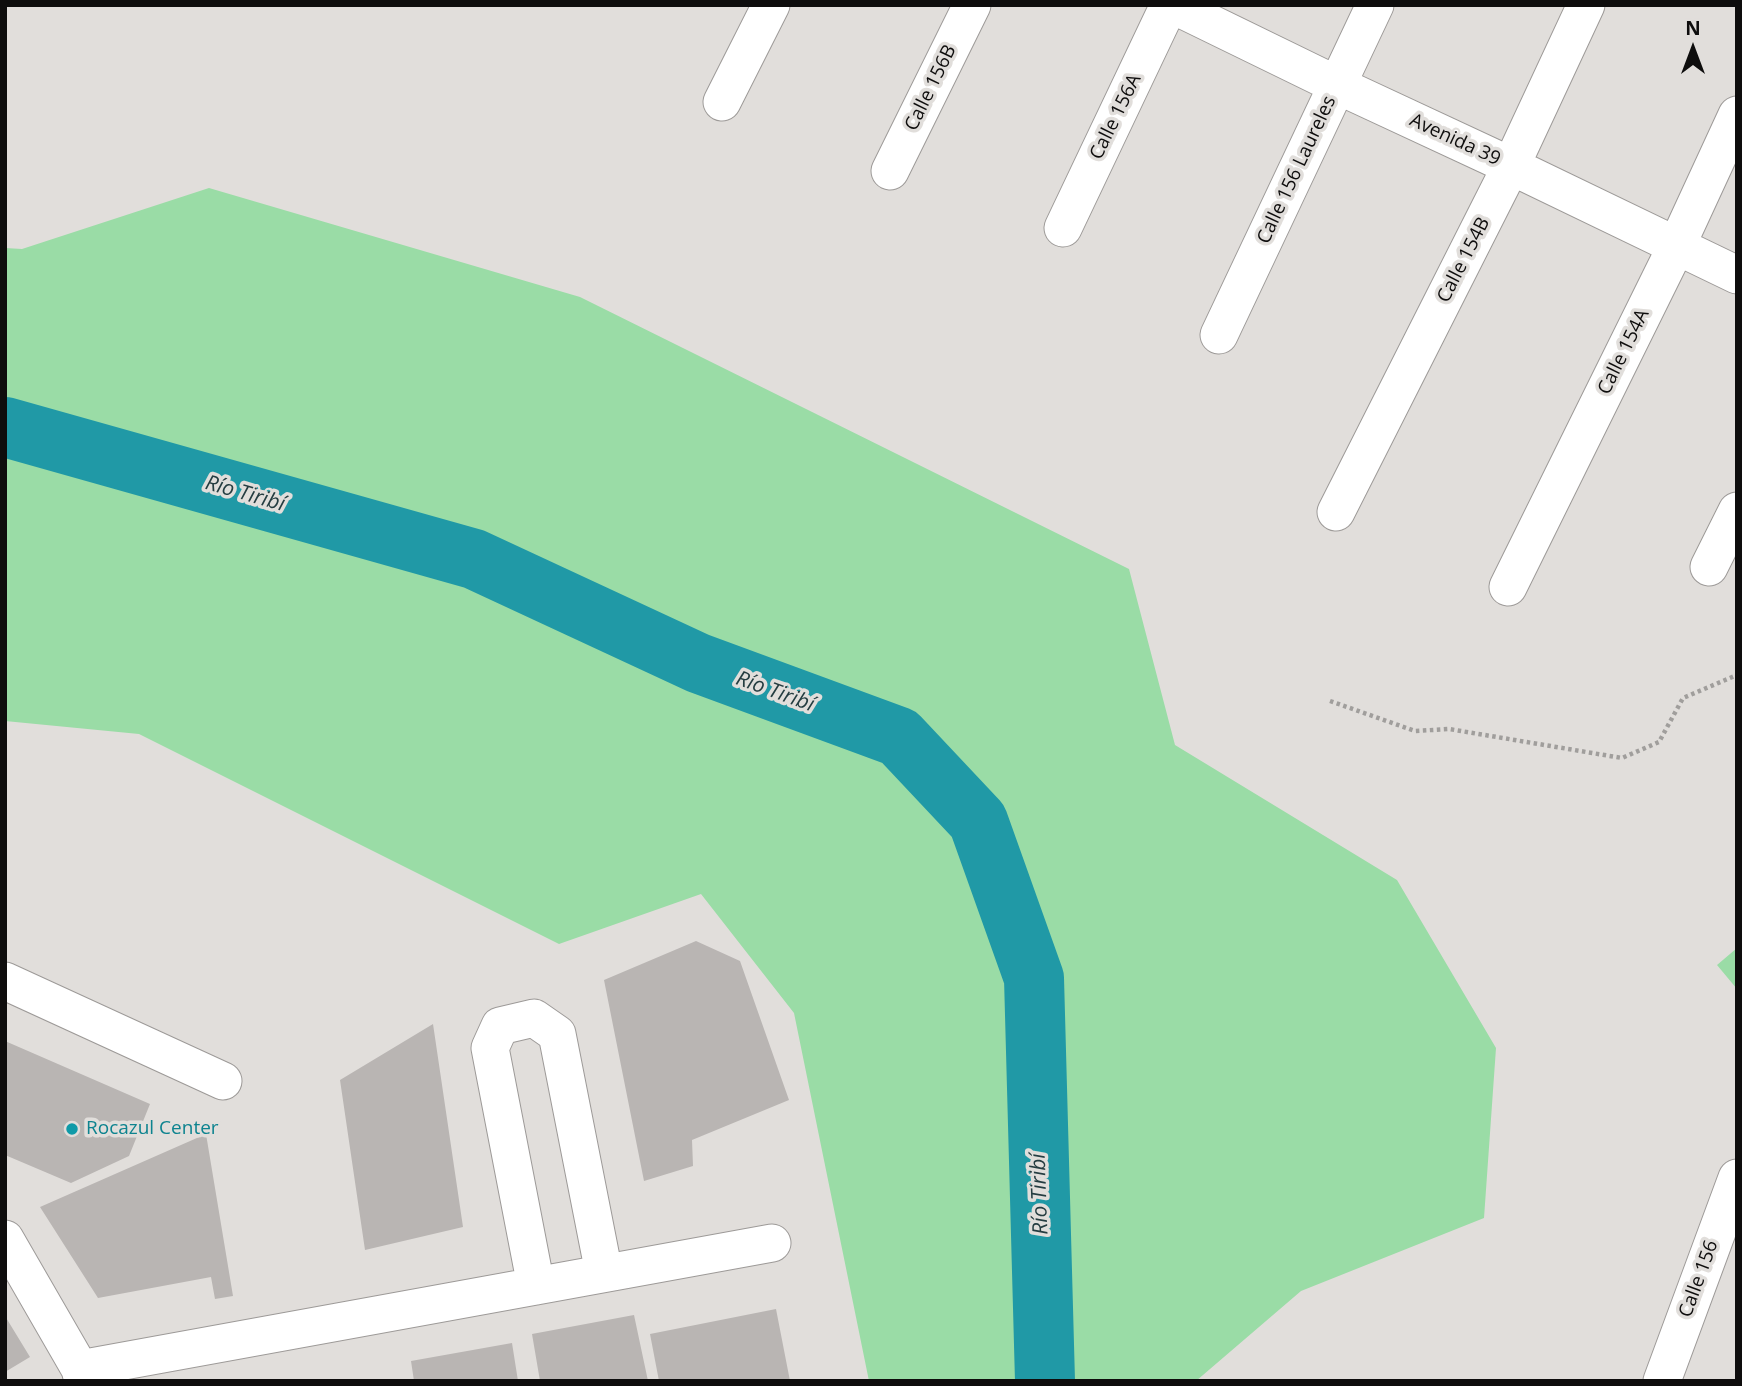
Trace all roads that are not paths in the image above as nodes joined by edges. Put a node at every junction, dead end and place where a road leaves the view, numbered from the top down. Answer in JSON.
{"nodes":[{"id":1,"x":771,"y":5,"type":"edge"},
{"id":2,"x":972,"y":5,"type":"edge"},
{"id":3,"x":1171,"y":5,"type":"edge"},
{"id":4,"x":1376,"y":5,"type":"edge"},
{"id":5,"x":1586,"y":5,"type":"edge"},
{"id":6,"x":1337,"y":86,"type":"junction"},
{"id":7,"x":722,"y":103,"type":"dead end"},
{"id":8,"x":1737,"y":115,"type":"edge"},
{"id":9,"x":1511,"y":166,"type":"junction"},
{"id":10,"x":890,"y":172,"type":"dead end"},
{"id":11,"x":1063,"y":228,"type":"dead end"},
{"id":12,"x":1676,"y":245,"type":"junction"},
{"id":13,"x":1737,"y":275,"type":"edge"},
{"id":14,"x":1219,"y":335,"type":"dead end"},
{"id":15,"x":1737,"y":510,"type":"edge"},
{"id":16,"x":1336,"y":512,"type":"dead end"},
{"id":17,"x":1709,"y":567,"type":"dead end"},
{"id":18,"x":1508,"y":587,"type":"dead end"},
{"id":19,"x":5,"y":981,"type":"edge"},
{"id":20,"x":223,"y":1081,"type":"dead end"},
{"id":21,"x":1737,"y":1178,"type":"edge"},
{"id":22,"x":5,"y":1239,"type":"edge"},
{"id":23,"x":772,"y":1242,"type":"dead end"},
{"id":24,"x":604,"y":1273,"type":"junction"},
{"id":25,"x":536,"y":1286,"type":"junction"},
{"id":26,"x":82,"y":1375,"type":"edge"},
{"id":27,"x":1662,"y":1381,"type":"edge"}],
"edges":[{"from":1,"to":7,"type":"street"},
{"from":2,"to":10,"type":"street","name":"Calle 156B"},
{"from":3,"to":6,"type":"street","name":"Avenida 39"},
{"from":3,"to":11,"type":"street","name":"Calle 156A"},
{"from":4,"to":6,"type":"street","name":"Calle 156 Laureles"},
{"from":5,"to":9,"type":"street","name":"Calle 154B"},
{"from":6,"to":9,"type":"street","name":"Avenida 39"},
{"from":6,"to":14,"type":"street","name":"Calle 156 Laureles"},
{"from":8,"to":12,"type":"street","name":"Calle 154A"},
{"from":9,"to":12,"type":"street","name":"Avenida 39"},
{"from":9,"to":16,"type":"street","name":"Calle 154B"},
{"from":12,"to":13,"type":"street","name":"Avenida 39"},
{"from":12,"to":18,"type":"street","name":"Calle 154A"},
{"from":15,"to":17,"type":"street"},
{"from":19,"to":20,"type":"street"},
{"from":21,"to":27,"type":"street","name":"Calle 156"},
{"from":22,"to":26,"type":"street"},
{"from":23,"to":24,"type":"street"},
{"from":24,"to":25,"type":"street"},
{"from":24,"to":25,"type":"street"},
{"from":25,"to":26,"type":"street"}]}
